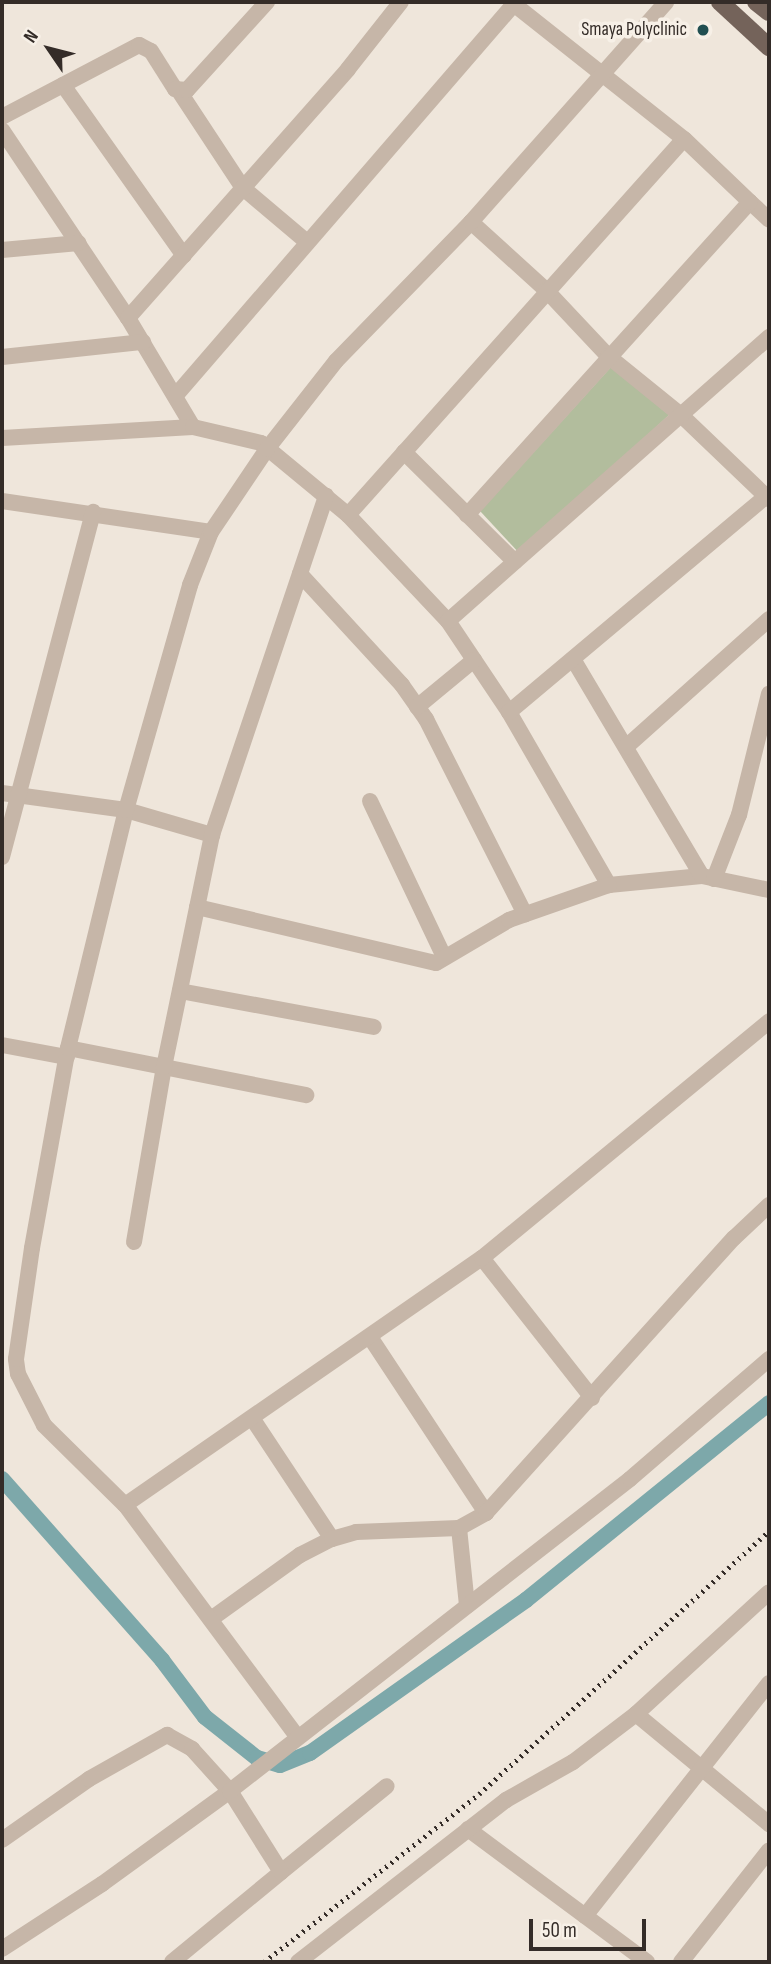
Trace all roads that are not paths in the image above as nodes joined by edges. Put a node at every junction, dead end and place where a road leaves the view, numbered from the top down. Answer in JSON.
{"nodes":[{"id":1,"x":267,"y":2,"type":"edge"},
{"id":2,"x":401,"y":2,"type":"edge"},
{"id":3,"x":666,"y":2,"type":"edge"},
{"id":4,"x":720,"y":2,"type":"edge"},
{"id":5,"x":757,"y":2,"type":"edge"},
{"id":6,"x":513,"y":3,"type":"edge"},
{"id":7,"x":769,"y":12,"type":"edge"},
{"id":8,"x":769,"y":47,"type":"edge"},
{"id":9,"x":604,"y":72,"type":"junction"},
{"id":10,"x":63,"y":85,"type":"junction"},
{"id":11,"x":179,"y":91,"type":"junction"},
{"id":12,"x":2,"y":117,"type":"edge"},
{"id":13,"x":2,"y":130,"type":"edge"},
{"id":14,"x":684,"y":139,"type":"junction"},
{"id":15,"x":243,"y":188,"type":"junction"},
{"id":16,"x":750,"y":202,"type":"junction"},
{"id":17,"x":769,"y":220,"type":"edge"},
{"id":18,"x":471,"y":222,"type":"junction"},
{"id":19,"x":307,"y":242,"type":"junction"},
{"id":20,"x":79,"y":243,"type":"junction"},
{"id":21,"x":2,"y":250,"type":"edge"},
{"id":22,"x":184,"y":256,"type":"junction"},
{"id":23,"x":546,"y":290,"type":"junction"},
{"id":24,"x":128,"y":318,"type":"junction"},
{"id":25,"x":769,"y":337,"type":"edge"},
{"id":26,"x":143,"y":342,"type":"junction"},
{"id":27,"x":608,"y":356,"type":"junction"},
{"id":28,"x":2,"y":357,"type":"edge"},
{"id":29,"x":177,"y":394,"type":"junction"},
{"id":30,"x":682,"y":416,"type":"junction"},
{"id":31,"x":193,"y":427,"type":"junction"},
{"id":32,"x":2,"y":438,"type":"edge"},
{"id":33,"x":267,"y":449,"type":"junction"},
{"id":34,"x":404,"y":452,"type":"junction"},
{"id":35,"x":326,"y":496,"type":"junction"},
{"id":36,"x":768,"y":497,"type":"edge"},
{"id":37,"x":2,"y":501,"type":"edge"},
{"id":38,"x":93,"y":512,"type":"junction"},
{"id":39,"x":348,"y":515,"type":"junction"},
{"id":40,"x":467,"y":515,"type":"junction"},
{"id":41,"x":211,"y":532,"type":"junction"},
{"id":42,"x":515,"y":562,"type":"junction"},
{"id":43,"x":299,"y":575,"type":"junction"},
{"id":44,"x":769,"y":620,"type":"edge"},
{"id":45,"x":448,"y":621,"type":"junction"},
{"id":46,"x":573,"y":659,"type":"junction"},
{"id":47,"x":474,"y":660,"type":"junction"},
{"id":48,"x":769,"y":694,"type":"edge"},
{"id":49,"x":417,"y":707,"type":"junction"},
{"id":50,"x":509,"y":712,"type":"junction"},
{"id":51,"x":626,"y":747,"type":"junction"},
{"id":52,"x":9,"y":794,"type":"edge"},
{"id":53,"x":370,"y":801,"type":"dead end"},
{"id":54,"x":125,"y":810,"type":"junction"},
{"id":55,"x":212,"y":835,"type":"junction"},
{"id":56,"x":2,"y":857,"type":"edge"},
{"id":57,"x":708,"y":878,"type":"junction"},
{"id":58,"x":609,"y":885,"type":"junction"},
{"id":59,"x":769,"y":890,"type":"edge"},
{"id":60,"x":197,"y":908,"type":"junction"},
{"id":61,"x":525,"y":914,"type":"junction"},
{"id":62,"x":444,"y":957,"type":"junction"},
{"id":63,"x":180,"y":990,"type":"junction"},
{"id":64,"x":769,"y":1021,"type":"edge"},
{"id":65,"x":374,"y":1027,"type":"dead end"},
{"id":66,"x":2,"y":1045,"type":"edge"},
{"id":67,"x":67,"y":1052,"type":"junction"},
{"id":68,"x":164,"y":1067,"type":"junction"},
{"id":69,"x":306,"y":1095,"type":"dead end"},
{"id":70,"x":769,"y":1205,"type":"edge"},
{"id":71,"x":134,"y":1242,"type":"dead end"},
{"id":72,"x":482,"y":1258,"type":"junction"},
{"id":73,"x":370,"y":1337,"type":"junction"},
{"id":74,"x":769,"y":1359,"type":"edge"},
{"id":75,"x":592,"y":1398,"type":"junction"},
{"id":76,"x":252,"y":1418,"type":"junction"},
{"id":77,"x":125,"y":1506,"type":"junction"},
{"id":78,"x":486,"y":1513,"type":"junction"},
{"id":79,"x":459,"y":1528,"type":"junction"},
{"id":80,"x":332,"y":1539,"type":"junction"},
{"id":81,"x":769,"y":1592,"type":"edge"},
{"id":82,"x":467,"y":1606,"type":"junction"},
{"id":83,"x":211,"y":1619,"type":"junction"},
{"id":84,"x":769,"y":1683,"type":"edge"},
{"id":85,"x":636,"y":1714,"type":"junction"},
{"id":86,"x":296,"y":1735,"type":"junction"},
{"id":87,"x":703,"y":1768,"type":"junction"},
{"id":88,"x":387,"y":1786,"type":"dead end"},
{"id":89,"x":230,"y":1791,"type":"junction"},
{"id":90,"x":769,"y":1824,"type":"edge"},
{"id":91,"x":468,"y":1829,"type":"junction"},
{"id":92,"x":2,"y":1840,"type":"edge"},
{"id":93,"x":769,"y":1850,"type":"edge"},
{"id":94,"x":281,"y":1872,"type":"junction"},
{"id":95,"x":585,"y":1916,"type":"junction"},
{"id":96,"x":2,"y":1949,"type":"edge"},
{"id":97,"x":172,"y":1962,"type":"edge"},
{"id":98,"x":298,"y":1962,"type":"edge"},
{"id":99,"x":647,"y":1962,"type":"edge"},
{"id":100,"x":681,"y":1962,"type":"edge"}],
"edges":[{"from":1,"to":11,"type":"street"},
{"from":2,"to":15,"type":"street"},
{"from":3,"to":9,"type":"street"},
{"from":4,"to":8,"type":"main road"},
{"from":5,"to":7,"type":"main road"},
{"from":6,"to":9,"type":"street"},
{"from":6,"to":19,"type":"street"},
{"from":9,"to":14,"type":"street"},
{"from":9,"to":18,"type":"street"},
{"from":10,"to":11,"type":"street"},
{"from":10,"to":12,"type":"street"},
{"from":10,"to":22,"type":"street"},
{"from":11,"to":15,"type":"street"},
{"from":13,"to":20,"type":"street"},
{"from":14,"to":16,"type":"street"},
{"from":14,"to":23,"type":"street"},
{"from":15,"to":19,"type":"street"},
{"from":15,"to":22,"type":"street"},
{"from":16,"to":17,"type":"street"},
{"from":16,"to":27,"type":"street"},
{"from":18,"to":23,"type":"street"},
{"from":18,"to":33,"type":"street"},
{"from":19,"to":29,"type":"street"},
{"from":20,"to":21,"type":"street"},
{"from":20,"to":24,"type":"street"},
{"from":22,"to":24,"type":"street"},
{"from":23,"to":27,"type":"street"},
{"from":23,"to":34,"type":"street"},
{"from":24,"to":26,"type":"street"},
{"from":25,"to":30,"type":"street"},
{"from":26,"to":28,"type":"street"},
{"from":26,"to":29,"type":"street"},
{"from":27,"to":30,"type":"street"},
{"from":27,"to":40,"type":"street"},
{"from":29,"to":31,"type":"street"},
{"from":30,"to":36,"type":"street"},
{"from":30,"to":42,"type":"street"},
{"from":31,"to":32,"type":"street"},
{"from":31,"to":33,"type":"street"},
{"from":33,"to":35,"type":"street"},
{"from":33,"to":41,"type":"street"},
{"from":34,"to":39,"type":"street"},
{"from":34,"to":40,"type":"street"},
{"from":35,"to":39,"type":"street"},
{"from":35,"to":43,"type":"street"},
{"from":36,"to":46,"type":"street"},
{"from":37,"to":38,"type":"street"},
{"from":38,"to":41,"type":"street"},
{"from":38,"to":52,"type":"street"},
{"from":39,"to":45,"type":"street"},
{"from":40,"to":42,"type":"street"},
{"from":41,"to":54,"type":"street"},
{"from":42,"to":45,"type":"street"},
{"from":43,"to":49,"type":"street"},
{"from":43,"to":55,"type":"street"},
{"from":44,"to":51,"type":"street"},
{"from":45,"to":47,"type":"street"},
{"from":46,"to":50,"type":"street"},
{"from":46,"to":51,"type":"street"},
{"from":47,"to":49,"type":"street"},
{"from":47,"to":50,"type":"street"},
{"from":48,"to":57,"type":"street"},
{"from":49,"to":61,"type":"street"},
{"from":50,"to":58,"type":"street"},
{"from":51,"to":57,"type":"street"},
{"from":52,"to":54,"type":"street"},
{"from":52,"to":56,"type":"street"},
{"from":53,"to":62,"type":"street"},
{"from":54,"to":55,"type":"street"},
{"from":54,"to":67,"type":"street"},
{"from":55,"to":60,"type":"street"},
{"from":57,"to":58,"type":"street"},
{"from":57,"to":59,"type":"street"},
{"from":58,"to":61,"type":"street"},
{"from":60,"to":62,"type":"street"},
{"from":60,"to":63,"type":"street"},
{"from":61,"to":62,"type":"street"},
{"from":63,"to":65,"type":"street"},
{"from":63,"to":68,"type":"street"},
{"from":64,"to":72,"type":"street"},
{"from":66,"to":67,"type":"street"},
{"from":67,"to":68,"type":"street"},
{"from":67,"to":77,"type":"street"},
{"from":68,"to":69,"type":"street"},
{"from":68,"to":71,"type":"street"},
{"from":70,"to":75,"type":"street"},
{"from":72,"to":73,"type":"street"},
{"from":72,"to":75,"type":"street"},
{"from":73,"to":76,"type":"street"},
{"from":73,"to":78,"type":"street"},
{"from":74,"to":82,"type":"street"},
{"from":75,"to":78,"type":"street"},
{"from":76,"to":77,"type":"street"},
{"from":76,"to":80,"type":"street"},
{"from":77,"to":83,"type":"street"},
{"from":78,"to":79,"type":"street"},
{"from":79,"to":80,"type":"street"},
{"from":79,"to":82,"type":"street"},
{"from":80,"to":83,"type":"street"},
{"from":81,"to":85,"type":"street"},
{"from":82,"to":86,"type":"street"},
{"from":83,"to":86,"type":"street"},
{"from":84,"to":87,"type":"street"},
{"from":85,"to":87,"type":"street"},
{"from":85,"to":91,"type":"street"},
{"from":86,"to":89,"type":"street"},
{"from":87,"to":90,"type":"street"},
{"from":87,"to":95,"type":"street"},
{"from":88,"to":94,"type":"street"},
{"from":89,"to":92,"type":"street"},
{"from":89,"to":94,"type":"street"},
{"from":89,"to":96,"type":"street"},
{"from":91,"to":95,"type":"street"},
{"from":91,"to":98,"type":"street"},
{"from":93,"to":100,"type":"street"},
{"from":94,"to":97,"type":"street"},
{"from":95,"to":99,"type":"street"}]}
